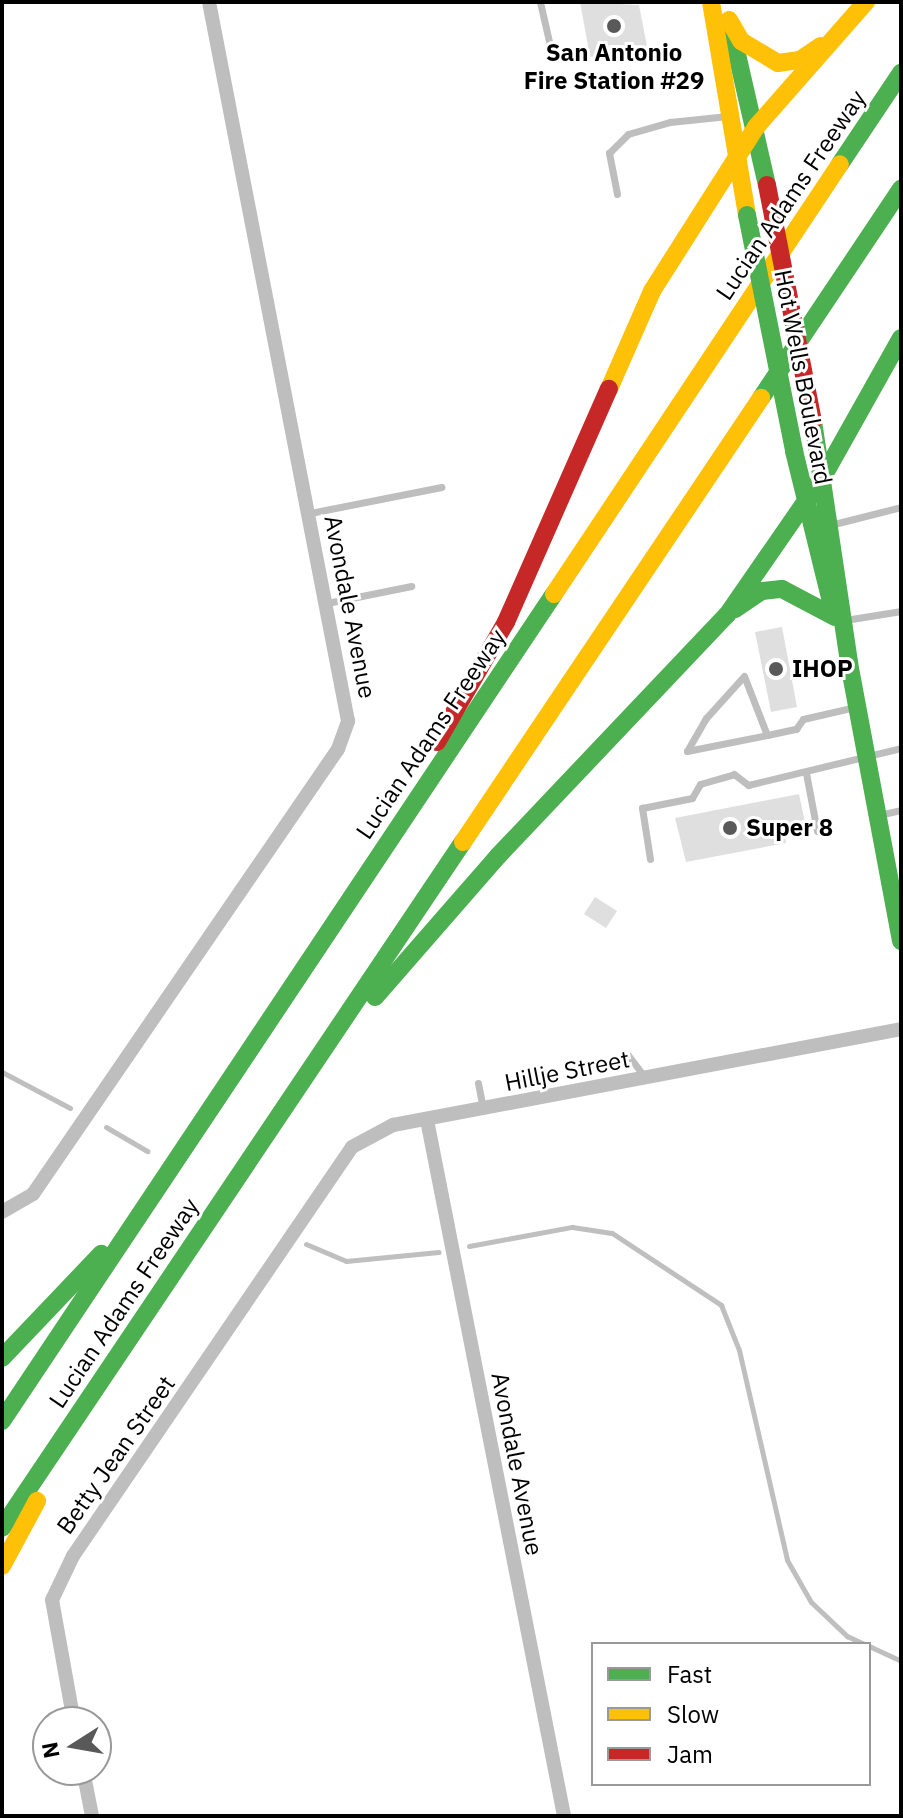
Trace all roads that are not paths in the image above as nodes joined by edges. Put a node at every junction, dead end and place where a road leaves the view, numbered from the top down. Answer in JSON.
{"nodes":[{"id":1,"x":209,"y":2,"type":"edge"},
{"id":2,"x":540,"y":2,"type":"edge"},
{"id":3,"x":711,"y":2,"type":"edge"},
{"id":4,"x":722,"y":2,"type":"edge"},
{"id":5,"x":866,"y":2,"type":"edge"},
{"id":6,"x":729,"y":20,"type":"junction"},
{"id":7,"x":840,"y":34,"type":"junction"},
{"id":8,"x":551,"y":50,"type":"dead end"},
{"id":9,"x":901,"y":73,"type":"edge"},
{"id":10,"x":728,"y":116,"type":"junction"},
{"id":11,"x":756,"y":127,"type":"junction"},
{"id":12,"x":737,"y":165,"type":"junction"},
{"id":13,"x":901,"y":189,"type":"edge"},
{"id":14,"x":617,"y":194,"type":"dead end"},
{"id":15,"x":901,"y":338,"type":"edge"},
{"id":16,"x":824,"y":475,"type":"junction"},
{"id":17,"x":441,"y":487,"type":"dead end"},
{"id":18,"x":803,"y":504,"type":"junction"},
{"id":19,"x":901,"y":507,"type":"edge"},
{"id":20,"x":310,"y":513,"type":"junction"},
{"id":21,"x":830,"y":525,"type":"junction"},
{"id":22,"x":411,"y":586,"type":"dead end"},
{"id":23,"x":327,"y":603,"type":"junction"},
{"id":24,"x":901,"y":611,"type":"edge"},
{"id":25,"x":727,"y":615,"type":"junction"},
{"id":26,"x":839,"y":619,"type":"junction"},
{"id":27,"x":857,"y":707,"type":"junction"},
{"id":28,"x":767,"y":735,"type":"junction"},
{"id":29,"x":901,"y":748,"type":"edge"},
{"id":30,"x":866,"y":755,"type":"junction"},
{"id":31,"x":806,"y":773,"type":"junction"},
{"id":32,"x":901,"y":810,"type":"edge"},
{"id":33,"x":877,"y":815,"type":"junction"},
{"id":34,"x":817,"y":831,"type":"dead end"},
{"id":35,"x":650,"y":859,"type":"dead end"},
{"id":36,"x":901,"y":941,"type":"edge"},
{"id":37,"x":317,"y":949,"type":"junction"},
{"id":38,"x":901,"y":1029,"type":"edge"},
{"id":39,"x":628,"y":1055,"type":"dead end"},
{"id":40,"x":646,"y":1079,"type":"junction"},
{"id":41,"x":478,"y":1083,"type":"dead end"},
{"id":42,"x":296,"y":1091,"type":"junction"},
{"id":43,"x":483,"y":1109,"type":"junction"},
{"id":44,"x":427,"y":1120,"type":"junction"},
{"id":45,"x":149,"y":1203,"type":"junction"},
{"id":46,"x":2,"y":1212,"type":"edge"},
{"id":47,"x":292,"y":1236,"type":"joint"},
{"id":48,"x":153,"y":1303,"type":"junction"},
{"id":49,"x":2,"y":1358,"type":"edge"},
{"id":50,"x":2,"y":1421,"type":"edge"},
{"id":51,"x":2,"y":1528,"type":"edge"},
{"id":52,"x":2,"y":1566,"type":"edge"},
{"id":53,"x":71,"y":1706,"type":"edge"},
{"id":54,"x":86,"y":1786,"type":"edge"},
{"id":55,"x":92,"y":1816,"type":"edge"},
{"id":56,"x":564,"y":1816,"type":"edge"}],
"edges":[{"from":1,"to":20,"type":"street","name":"Avondale Avenue"},
{"from":2,"to":8,"type":"lane"},
{"from":3,"to":10,"type":"main road","name":"Hot Wells Boulevard"},
{"from":4,"to":6,"type":"main road","name":"Hot Wells Boulevard"},
{"from":5,"to":7,"type":"main road"},
{"from":6,"to":7,"type":"main road"},
{"from":6,"to":11,"type":"main road","name":"Hot Wells Boulevard"},
{"from":7,"to":11,"type":"main road"},
{"from":9,"to":37,"type":"main road","name":"Lucian Adams Freeway"},
{"from":10,"to":12,"type":"main road","name":"Hot Wells Boulevard"},
{"from":10,"to":14,"type":"lane"},
{"from":11,"to":12,"type":"main road"},
{"from":11,"to":16,"type":"main road","name":"Hot Wells Boulevard","bridge":true},
{"from":12,"to":18,"type":"main road","name":"Hot Wells Boulevard","bridge":true},
{"from":12,"to":37,"type":"main road"},
{"from":13,"to":42,"type":"main road","name":"Lucian Adams Freeway"},
{"from":15,"to":16,"type":"main road"},
{"from":16,"to":18,"type":"main road"},
{"from":16,"to":21,"type":"main road","name":"Hot Wells Boulevard"},
{"from":17,"to":20,"type":"lane"},
{"from":18,"to":25,"type":"main road"},
{"from":18,"to":26,"type":"main road","name":"Hot Wells Boulevard"},
{"from":19,"to":21,"type":"lane"},
{"from":20,"to":23,"type":"street","name":"Avondale Avenue"},
{"from":21,"to":26,"type":"main road","name":"Hot Wells Boulevard"},
{"from":22,"to":23,"type":"lane"},
{"from":23,"to":46,"type":"street","name":"Avondale Avenue"},
{"from":24,"to":26,"type":"lane"},
{"from":25,"to":26,"type":"main road"},
{"from":25,"to":42,"type":"main road"},
{"from":26,"to":27,"type":"main road","name":"Hot Wells Boulevard"},
{"from":27,"to":28,"type":"lane"},
{"from":27,"to":30,"type":"main road","name":"Hot Wells Boulevard"},
{"from":28,"to":28,"type":"lane"},
{"from":29,"to":30,"type":"lane"},
{"from":30,"to":31,"type":"lane"},
{"from":30,"to":33,"type":"main road","name":"Hot Wells Boulevard"},
{"from":31,"to":34,"type":"lane"},
{"from":31,"to":35,"type":"lane"},
{"from":32,"to":33,"type":"lane"},
{"from":33,"to":36,"type":"main road","name":"Hot Wells Boulevard"},
{"from":37,"to":45,"type":"main road","name":"Lucian Adams Freeway"},
{"from":38,"to":40,"type":"street","name":"Hillje Street"},
{"from":39,"to":40,"type":"lane"},
{"from":40,"to":43,"type":"street","name":"Hillje Street"},
{"from":41,"to":43,"type":"lane"},
{"from":42,"to":48,"type":"main road","name":"Lucian Adams Freeway"},
{"from":43,"to":44,"type":"street","name":"Hillje Street"},
{"from":44,"to":47,"type":"street","name":"Hillje Street"},
{"from":44,"to":56,"type":"street","name":"Avondale Avenue"},
{"from":45,"to":49,"type":"main road"},
{"from":45,"to":50,"type":"main road","name":"Lucian Adams Freeway"},
{"from":47,"to":53,"type":"street","name":"Betty Jean Street"},
{"from":48,"to":51,"type":"main road","name":"Lucian Adams Freeway"},
{"from":48,"to":52,"type":"main road"},
{"from":54,"to":55,"type":"street"}]}
